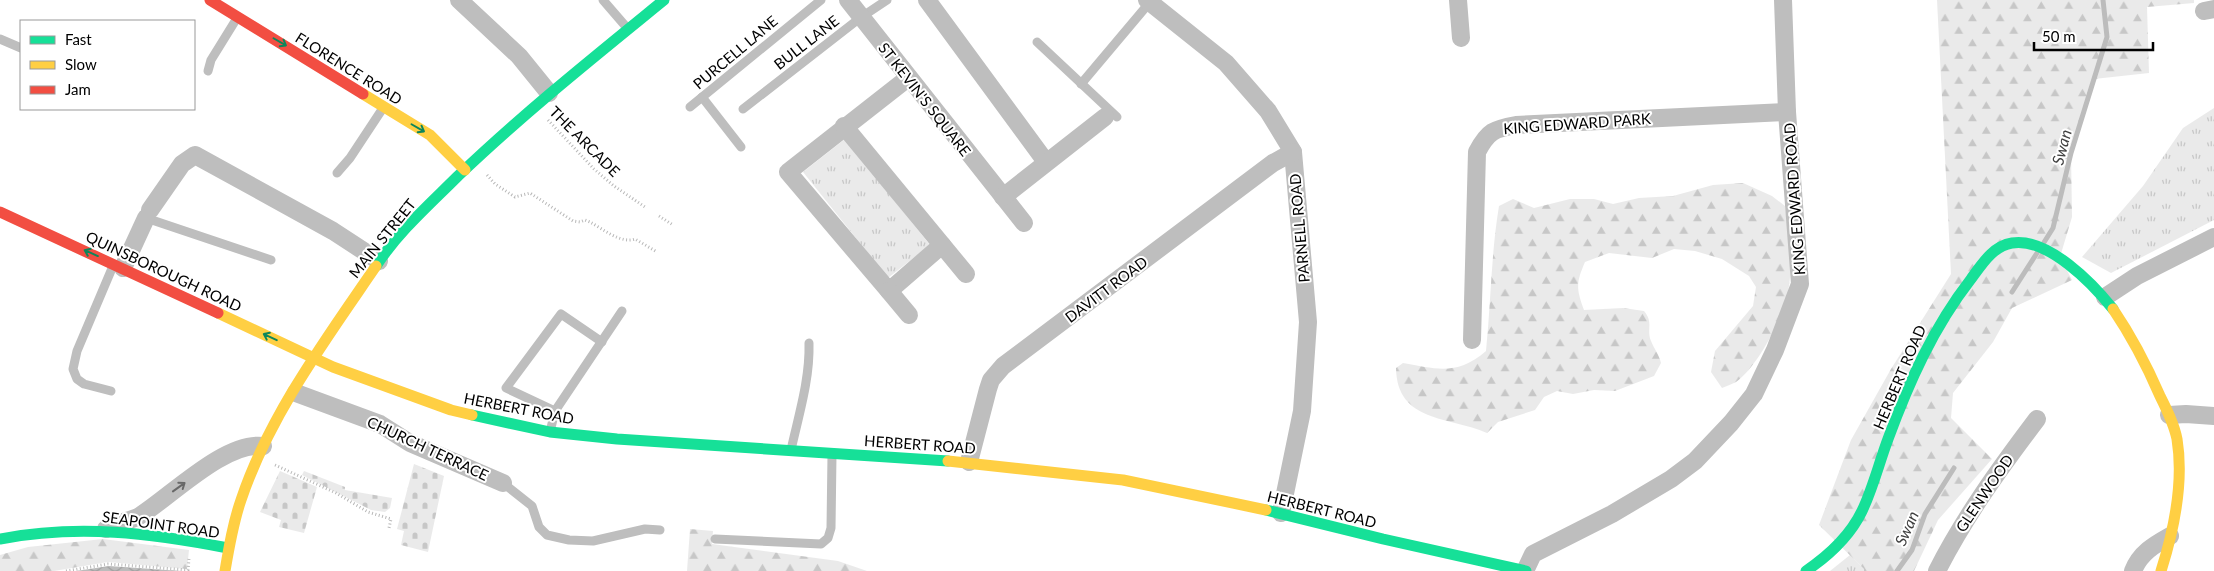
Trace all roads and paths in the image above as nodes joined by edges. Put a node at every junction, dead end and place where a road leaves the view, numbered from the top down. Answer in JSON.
{"nodes":[{"id":1,"x":210,"y":0,"type":"edge"},
{"id":2,"x":459,"y":0,"type":"edge"},
{"id":3,"x":603,"y":0,"type":"edge"},
{"id":4,"x":664,"y":0,"type":"edge"},
{"id":5,"x":821,"y":0,"type":"edge"},
{"id":6,"x":848,"y":0,"type":"edge"},
{"id":7,"x":887,"y":0,"type":"edge"},
{"id":8,"x":927,"y":0,"type":"edge"},
{"id":9,"x":1458,"y":0,"type":"edge"},
{"id":10,"x":1783,"y":0,"type":"edge"},
{"id":11,"x":1149,"y":1,"type":"edge"},
{"id":12,"x":238,"y":18,"type":"junction"},
{"id":13,"x":860,"y":18,"type":"junction"},
{"id":14,"x":628,"y":29,"type":"junction"},
{"id":15,"x":0,"y":38,"type":"edge"},
{"id":16,"x":1461,"y":38,"type":"dead end"},
{"id":17,"x":1037,"y":42,"type":"dead end"},
{"id":18,"x":20,"y":48,"type":"edge"},
{"id":19,"x":208,"y":71,"type":"dead end"},
{"id":20,"x":908,"y":78,"type":"junction"},
{"id":21,"x":1081,"y":84,"type":"junction"},
{"id":22,"x":549,"y":93,"type":"junction"},
{"id":23,"x":702,"y":97,"type":"junction"},
{"id":24,"x":535,"y":107,"type":"junction"},
{"id":25,"x":690,"y":107,"type":"dead end"},
{"id":26,"x":383,"y":108,"type":"junction"},
{"id":27,"x":743,"y":109,"type":"dead end"},
{"id":28,"x":1787,"y":112,"type":"junction"},
{"id":29,"x":1111,"y":117,"type":"joint"},
{"id":30,"x":844,"y":126,"type":"junction"},
{"id":31,"x":741,"y":147,"type":"dead end"},
{"id":32,"x":1293,"y":152,"type":"junction"},
{"id":33,"x":474,"y":161,"type":"junction"},
{"id":34,"x":1046,"y":162,"type":"junction"},
{"id":35,"x":465,"y":170,"type":"junction"},
{"id":36,"x":337,"y":173,"type":"dead end"},
{"id":37,"x":488,"y":184,"type":"dead end"},
{"id":38,"x":495,"y":184,"type":"junction"},
{"id":39,"x":1003,"y":197,"type":"junction"},
{"id":40,"x":646,"y":207,"type":"dead end"},
{"id":41,"x":0,"y":212,"type":"edge"},
{"id":42,"x":148,"y":214,"type":"junction"},
{"id":43,"x":659,"y":216,"type":"dead end"},
{"id":44,"x":1024,"y":223,"type":"dead end"},
{"id":45,"x":673,"y":225,"type":"dead end"},
{"id":46,"x":2214,"y":237,"type":"edge"},
{"id":47,"x":942,"y":245,"type":"junction"},
{"id":48,"x":657,"y":252,"type":"dead end"},
{"id":49,"x":271,"y":260,"type":"dead end"},
{"id":50,"x":379,"y":261,"type":"junction"},
{"id":51,"x":118,"y":266,"type":"junction"},
{"id":52,"x":966,"y":274,"type":"dead end"},
{"id":53,"x":889,"y":291,"type":"junction"},
{"id":54,"x":2105,"y":297,"type":"junction"},
{"id":55,"x":622,"y":311,"type":"dead end"},
{"id":56,"x":909,"y":315,"type":"dead end"},
{"id":57,"x":1472,"y":340,"type":"dead end"},
{"id":58,"x":602,"y":342,"type":"junction"},
{"id":59,"x":809,"y":343,"type":"dead end"},
{"id":60,"x":314,"y":357,"type":"junction"},
{"id":61,"x":111,"y":391,"type":"dead end"},
{"id":62,"x":296,"y":393,"type":"junction"},
{"id":63,"x":555,"y":412,"type":"junction"},
{"id":64,"x":2169,"y":415,"type":"junction"},
{"id":65,"x":2214,"y":416,"type":"edge"},
{"id":66,"x":2037,"y":419,"type":"dead end"},
{"id":67,"x":550,"y":432,"type":"junction"},
{"id":68,"x":791,"y":450,"type":"junction"},
{"id":69,"x":261,"y":452,"type":"junction"},
{"id":70,"x":833,"y":452,"type":"junction"},
{"id":71,"x":969,"y":462,"type":"junction"},
{"id":72,"x":503,"y":483,"type":"joint"},
{"id":73,"x":1281,"y":513,"type":"junction"},
{"id":74,"x":389,"y":528,"type":"dead end"},
{"id":75,"x":104,"y":530,"type":"junction"},
{"id":76,"x":660,"y":530,"type":"dead end"},
{"id":77,"x":2170,"y":536,"type":"junction"},
{"id":78,"x":0,"y":539,"type":"edge"},
{"id":79,"x":715,"y":539,"type":"dead end"},
{"id":80,"x":228,"y":548,"type":"junction"},
{"id":81,"x":191,"y":550,"type":"dead end"},
{"id":82,"x":66,"y":571,"type":"edge"},
{"id":83,"x":226,"y":571,"type":"edge"},
{"id":84,"x":1525,"y":571,"type":"edge"},
{"id":85,"x":1806,"y":571,"type":"edge"},
{"id":86,"x":1937,"y":571,"type":"edge"},
{"id":87,"x":2133,"y":571,"type":"edge"},
{"id":88,"x":2161,"y":571,"type":"edge"}],
"edges":[{"from":1,"to":12,"type":"street","name":"FLORENCE ROAD"},
{"from":2,"to":22,"type":"street"},
{"from":3,"to":14,"type":"lane"},
{"from":4,"to":14,"type":"street","name":"MAIN STREET"},
{"from":5,"to":23,"type":"lane","name":"PURCELL LANE"},
{"from":6,"to":13,"type":"street","name":"ST KEVIN'S SQUARE"},
{"from":7,"to":13,"type":"lane","name":"BULL LANE"},
{"from":8,"to":34,"type":"street"},
{"from":9,"to":16,"type":"street"},
{"from":10,"to":28,"type":"street","name":"KING EDWARD ROAD"},
{"from":11,"to":21,"type":"lane"},
{"from":11,"to":32,"type":"street","name":"PARNELL ROAD"},
{"from":12,"to":19,"type":"lane"},
{"from":12,"to":26,"type":"street","name":"FLORENCE ROAD","one_way":true},
{"from":13,"to":20,"type":"street","name":"ST KEVIN'S SQUARE"},
{"from":13,"to":27,"type":"lane","name":"BULL LANE"},
{"from":14,"to":22,"type":"street","name":"MAIN STREET"},
{"from":15,"to":18,"type":"lane"},
{"from":17,"to":21,"type":"lane"},
{"from":20,"to":30,"type":"street"},
{"from":20,"to":39,"type":"street","name":"ST KEVIN'S SQUARE"},
{"from":21,"to":29,"type":"lane"},
{"from":22,"to":24,"type":"street","name":"MAIN STREET"},
{"from":23,"to":25,"type":"lane","name":"PURCELL LANE"},
{"from":23,"to":31,"type":"lane"},
{"from":24,"to":33,"type":"street","name":"MAIN STREET"},
{"from":24,"to":40,"type":"path","name":"THE ARCADE"},
{"from":26,"to":35,"type":"street","name":"FLORENCE ROAD","one_way":true},
{"from":26,"to":36,"type":"lane"},
{"from":28,"to":57,"type":"street","name":"KING EDWARD PARK"},
{"from":28,"to":84,"type":"street","name":"KING EDWARD ROAD"},
{"from":29,"to":34,"type":"street"},
{"from":30,"to":47,"type":"street"},
{"from":30,"to":53,"type":"street"},
{"from":32,"to":71,"type":"street","name":"DAVITT ROAD"},
{"from":32,"to":73,"type":"street","name":"PARNELL ROAD"},
{"from":33,"to":35,"type":"street","name":"MAIN STREET"},
{"from":33,"to":38,"type":"path"},
{"from":34,"to":39,"type":"street"},
{"from":35,"to":50,"type":"street","name":"MAIN STREET"},
{"from":37,"to":38,"type":"path"},
{"from":38,"to":48,"type":"path"},
{"from":39,"to":44,"type":"street","name":"ST KEVIN'S SQUARE"},
{"from":51,"to":41,"type":"street","name":"QUINSBOROUGH ROAD","one_way":true},
{"from":42,"to":49,"type":"lane"},
{"from":42,"to":50,"type":"street"},
{"from":42,"to":51,"type":"street"},
{"from":43,"to":45,"type":"path"},
{"from":46,"to":54,"type":"street"},
{"from":47,"to":52,"type":"street"},
{"from":47,"to":53,"type":"street"},
{"from":50,"to":60,"type":"street","name":"MAIN STREET"},
{"from":60,"to":51,"type":"street","name":"QUINSBOROUGH ROAD","one_way":true},
{"from":51,"to":61,"type":"lane"},
{"from":53,"to":56,"type":"street"},
{"from":54,"to":64,"type":"street","name":"HERBERT ROAD"},
{"from":54,"to":85,"type":"street","name":"HERBERT ROAD"},
{"from":55,"to":58,"type":"lane"},
{"from":58,"to":63,"type":"lane"},
{"from":58,"to":63,"type":"lane"},
{"from":59,"to":68,"type":"lane"},
{"from":60,"to":62,"type":"street","name":"MAIN STREET"},
{"from":60,"to":67,"type":"street","name":"HERBERT ROAD"},
{"from":62,"to":69,"type":"street","name":"MAIN STREET"},
{"from":62,"to":72,"type":"street","name":"CHURCH TERRACE"},
{"from":63,"to":67,"type":"lane"},
{"from":64,"to":65,"type":"street"},
{"from":64,"to":77,"type":"street","name":"HERBERT ROAD"},
{"from":66,"to":86,"type":"street","name":"GLENWOOD"},
{"from":67,"to":68,"type":"street","name":"HERBERT ROAD"},
{"from":68,"to":70,"type":"street","name":"HERBERT ROAD"},
{"from":69,"to":74,"type":"path"},
{"from":75,"to":69,"type":"street","one_way":true},
{"from":69,"to":80,"type":"street","name":"MAIN STREET"},
{"from":70,"to":71,"type":"street","name":"HERBERT ROAD"},
{"from":70,"to":79,"type":"lane"},
{"from":71,"to":73,"type":"street","name":"HERBERT ROAD"},
{"from":72,"to":76,"type":"lane"},
{"from":73,"to":84,"type":"street","name":"HERBERT ROAD"},
{"from":75,"to":78,"type":"street","name":"SEAPOINT ROAD"},
{"from":75,"to":80,"type":"street","name":"SEAPOINT ROAD"},
{"from":77,"to":87,"type":"street"},
{"from":77,"to":88,"type":"street","name":"HERBERT ROAD"},
{"from":80,"to":83,"type":"street","name":"MAIN STREET"},
{"from":81,"to":82,"type":"path"}]}
